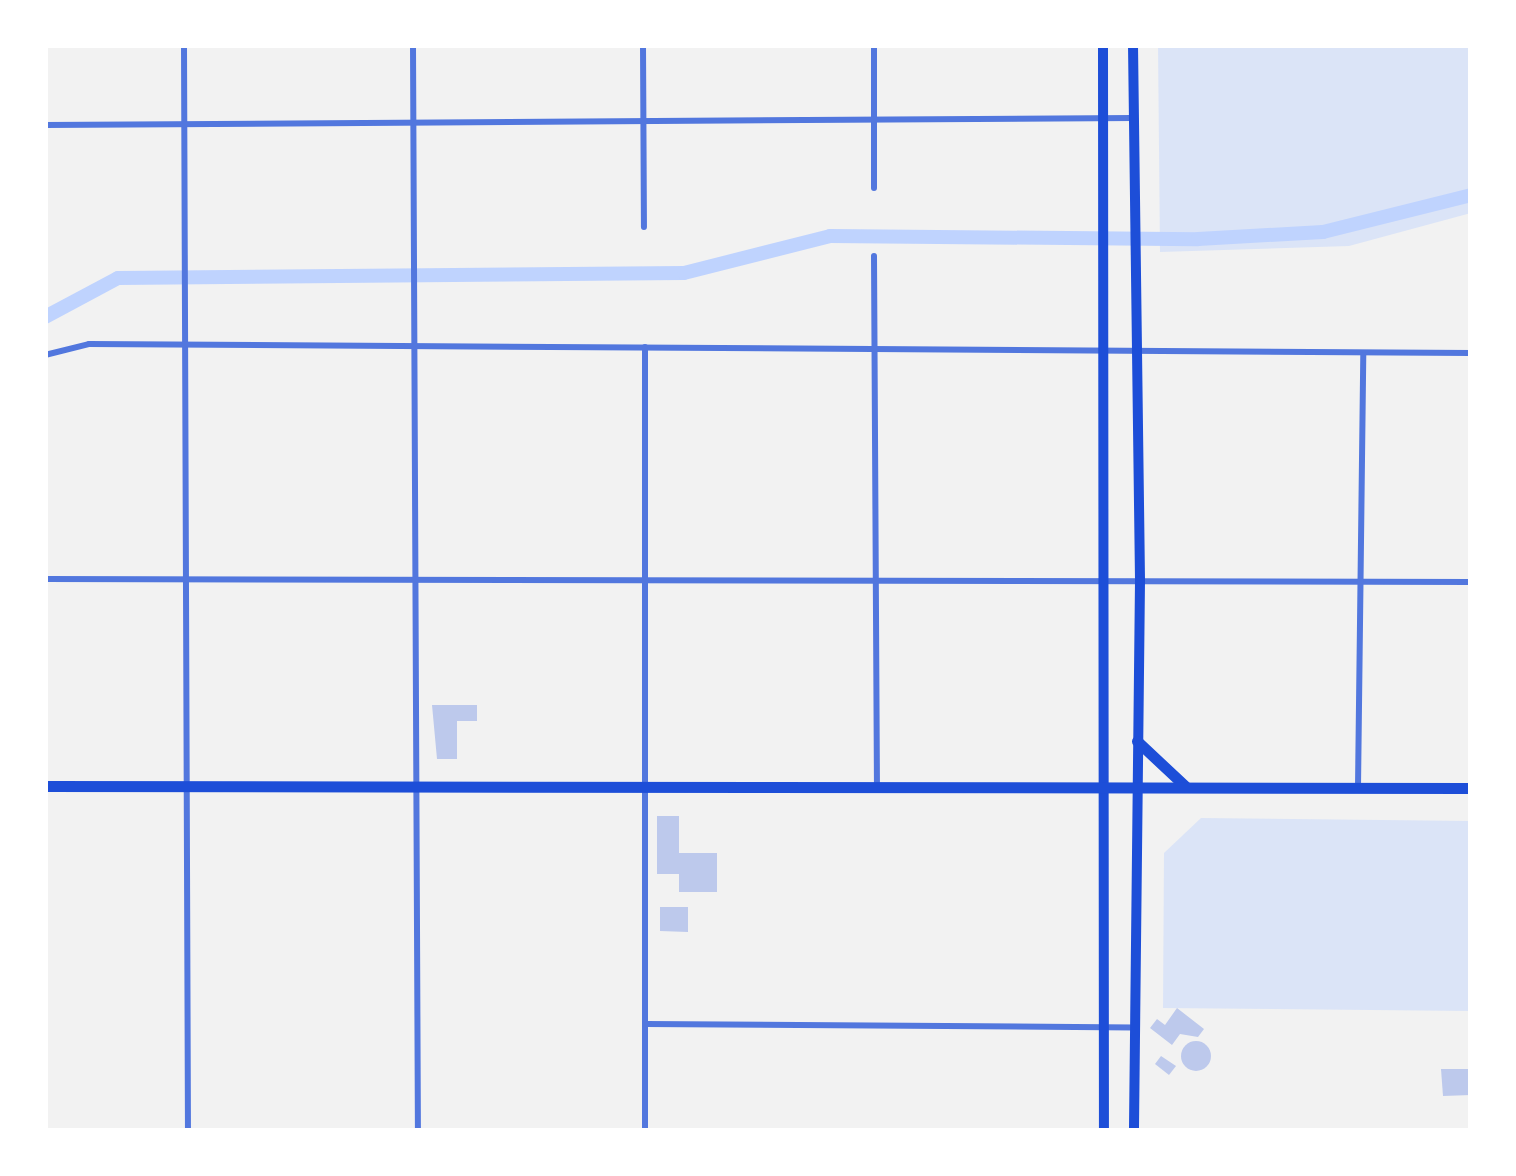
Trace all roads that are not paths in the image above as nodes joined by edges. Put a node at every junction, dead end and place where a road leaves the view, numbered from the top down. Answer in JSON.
{"nodes":[{"id":1,"x":184,"y":45,"type":"edge"},
{"id":2,"x":412,"y":45,"type":"edge"},
{"id":3,"x":643,"y":45,"type":"edge"},
{"id":4,"x":874,"y":45,"type":"edge"},
{"id":5,"x":1103,"y":45,"type":"edge"},
{"id":6,"x":1133,"y":45,"type":"edge"},
{"id":7,"x":1103,"y":118,"type":"junction"},
{"id":8,"x":1134,"y":118,"type":"junction"},
{"id":9,"x":874,"y":120,"type":"junction"},
{"id":10,"x":644,"y":121,"type":"junction"},
{"id":11,"x":413,"y":123,"type":"junction"},
{"id":12,"x":184,"y":124,"type":"junction"},
{"id":13,"x":45,"y":125,"type":"edge"},
{"id":14,"x":874,"y":188,"type":"dead end"},
{"id":15,"x":644,"y":227,"type":"dead end"},
{"id":16,"x":874,"y":256,"type":"dead end"},
{"id":17,"x":646,"y":346,"type":"junction"},
{"id":18,"x":414,"y":347,"type":"junction"},
{"id":19,"x":183,"y":348,"type":"junction"},
{"id":20,"x":876,"y":350,"type":"junction"},
{"id":21,"x":1103,"y":352,"type":"junction"},
{"id":22,"x":1137,"y":353,"type":"junction"},
{"id":23,"x":1471,"y":353,"type":"edge"},
{"id":24,"x":45,"y":355,"type":"edge"},
{"id":25,"x":1363,"y":355,"type":"junction"},
{"id":26,"x":186,"y":578,"type":"junction"},
{"id":27,"x":878,"y":578,"type":"junction"},
{"id":28,"x":45,"y":579,"type":"edge"},
{"id":29,"x":417,"y":579,"type":"junction"},
{"id":30,"x":646,"y":579,"type":"junction"},
{"id":31,"x":1140,"y":581,"type":"junction"},
{"id":32,"x":1103,"y":582,"type":"junction"},
{"id":33,"x":1471,"y":582,"type":"edge"},
{"id":34,"x":1360,"y":583,"type":"junction"},
{"id":35,"x":1137,"y":741,"type":"junction"},
{"id":36,"x":45,"y":786,"type":"edge"},
{"id":37,"x":647,"y":786,"type":"junction"},
{"id":38,"x":877,"y":786,"type":"junction"},
{"id":39,"x":1104,"y":786,"type":"junction"},
{"id":40,"x":1358,"y":786,"type":"junction"},
{"id":41,"x":1138,"y":787,"type":"junction"},
{"id":42,"x":1186,"y":787,"type":"junction"},
{"id":43,"x":188,"y":788,"type":"junction"},
{"id":44,"x":1471,"y":788,"type":"edge"},
{"id":45,"x":417,"y":789,"type":"junction"},
{"id":46,"x":646,"y":1024,"type":"junction"},
{"id":47,"x":1104,"y":1027,"type":"junction"},
{"id":48,"x":1135,"y":1027,"type":"junction"},
{"id":49,"x":188,"y":1131,"type":"edge"},
{"id":50,"x":418,"y":1131,"type":"edge"},
{"id":51,"x":645,"y":1131,"type":"edge"},
{"id":52,"x":1104,"y":1131,"type":"edge"},
{"id":53,"x":1134,"y":1131,"type":"edge"}],
"edges":[{"from":1,"to":12,"type":"street"},
{"from":2,"to":11,"type":"street"},
{"from":3,"to":10,"type":"street"},
{"from":4,"to":9,"type":"street"},
{"from":5,"to":7,"type":"main road"},
{"from":6,"to":8,"type":"main road"},
{"from":7,"to":8,"type":"street"},
{"from":7,"to":9,"type":"street"},
{"from":7,"to":21,"type":"main road"},
{"from":8,"to":22,"type":"main road"},
{"from":9,"to":10,"type":"street"},
{"from":9,"to":14,"type":"street"},
{"from":10,"to":11,"type":"street"},
{"from":10,"to":15,"type":"street"},
{"from":11,"to":12,"type":"street"},
{"from":11,"to":18,"type":"street"},
{"from":12,"to":13,"type":"street"},
{"from":12,"to":19,"type":"street"},
{"from":16,"to":20,"type":"street"},
{"from":17,"to":18,"type":"street"},
{"from":17,"to":20,"type":"street"},
{"from":17,"to":30,"type":"street"},
{"from":18,"to":19,"type":"street"},
{"from":18,"to":29,"type":"street"},
{"from":19,"to":24,"type":"street"},
{"from":19,"to":26,"type":"street"},
{"from":20,"to":21,"type":"street"},
{"from":20,"to":27,"type":"street"},
{"from":21,"to":22,"type":"street"},
{"from":21,"to":32,"type":"main road"},
{"from":22,"to":25,"type":"street"},
{"from":22,"to":31,"type":"main road"},
{"from":23,"to":25,"type":"street"},
{"from":25,"to":34,"type":"street"},
{"from":26,"to":28,"type":"street"},
{"from":26,"to":29,"type":"street"},
{"from":26,"to":43,"type":"street"},
{"from":27,"to":30,"type":"street"},
{"from":27,"to":32,"type":"street"},
{"from":27,"to":38,"type":"street"},
{"from":29,"to":30,"type":"street"},
{"from":29,"to":45,"type":"street"},
{"from":30,"to":37,"type":"street"},
{"from":31,"to":32,"type":"street"},
{"from":31,"to":34,"type":"street"},
{"from":31,"to":35,"type":"main road"},
{"from":32,"to":39,"type":"main road"},
{"from":33,"to":34,"type":"street"},
{"from":34,"to":40,"type":"street"},
{"from":35,"to":41,"type":"main road"},
{"from":35,"to":42,"type":"highway"},
{"from":36,"to":43,"type":"highway"},
{"from":37,"to":38,"type":"highway"},
{"from":37,"to":45,"type":"highway"},
{"from":37,"to":46,"type":"street"},
{"from":38,"to":39,"type":"highway"},
{"from":39,"to":41,"type":"highway"},
{"from":39,"to":47,"type":"main road"},
{"from":40,"to":42,"type":"highway"},
{"from":40,"to":44,"type":"highway"},
{"from":41,"to":42,"type":"highway"},
{"from":41,"to":48,"type":"main road"},
{"from":43,"to":45,"type":"highway"},
{"from":43,"to":49,"type":"street"},
{"from":45,"to":50,"type":"street"},
{"from":46,"to":47,"type":"street"},
{"from":46,"to":51,"type":"street"},
{"from":47,"to":48,"type":"street"},
{"from":47,"to":52,"type":"main road"},
{"from":48,"to":53,"type":"main road"}]}
